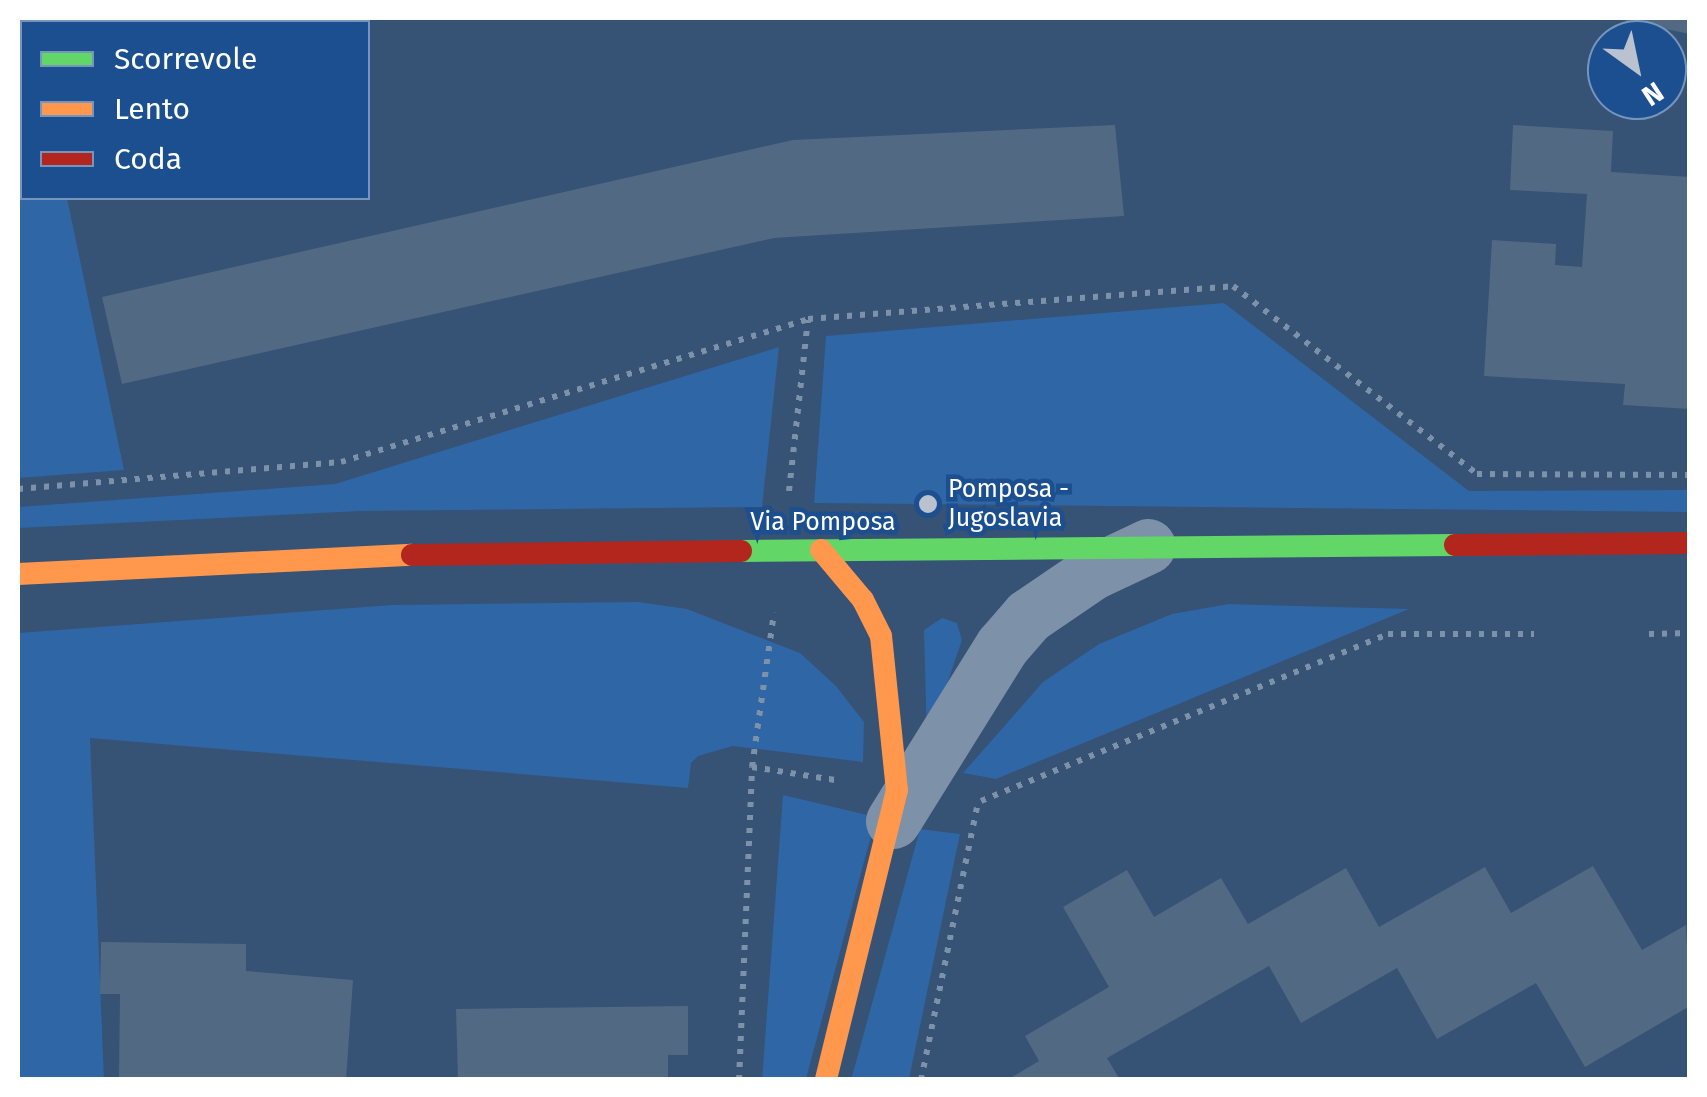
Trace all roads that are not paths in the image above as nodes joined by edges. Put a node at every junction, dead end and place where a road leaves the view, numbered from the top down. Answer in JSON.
{"nodes":[{"id":1,"x":1690,"y":543,"type":"edge"},
{"id":2,"x":1148,"y":546,"type":"junction"},
{"id":3,"x":821,"y":550,"type":"junction"},
{"id":4,"x":18,"y":574,"type":"edge"},
{"id":5,"x":893,"y":821,"type":"junction"},
{"id":6,"x":826,"y":1080,"type":"edge"}],
"edges":[{"from":1,"to":2,"type":"main road","name":"Via Pomposa"},
{"from":2,"to":3,"type":"main road","name":"Via Pomposa"},
{"from":2,"to":5,"type":"street"},
{"from":3,"to":4,"type":"main road","name":"Via Pomposa"},
{"from":3,"to":5,"type":"main road"},
{"from":5,"to":6,"type":"main road"}]}
